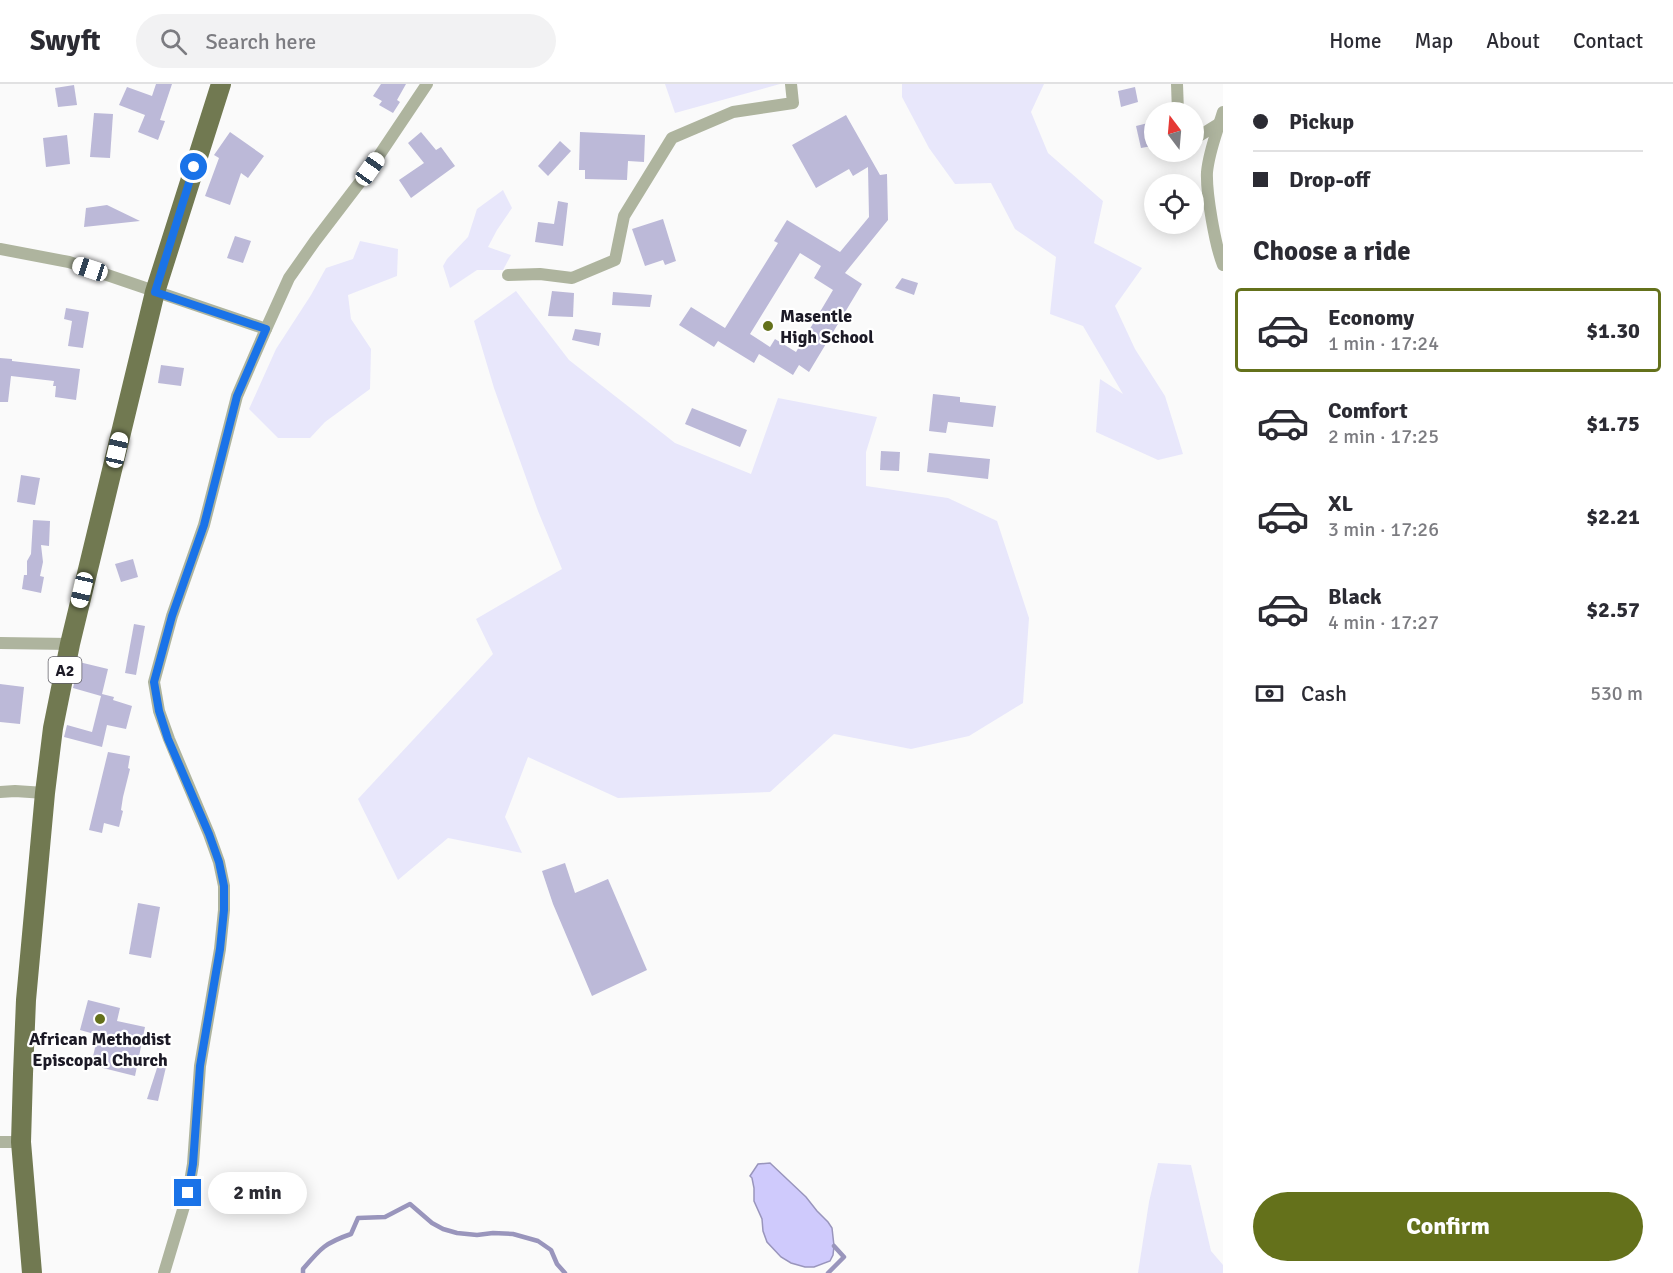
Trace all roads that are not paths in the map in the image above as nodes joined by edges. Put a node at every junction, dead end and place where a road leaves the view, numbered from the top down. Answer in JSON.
{"nodes":[{"id":1,"x":221,"y":84,"type":"edge"},
{"id":2,"x":427,"y":84,"type":"edge"},
{"id":3,"x":791,"y":84,"type":"edge"},
{"id":4,"x":1177,"y":84,"type":"edge"},
{"id":5,"x":1178,"y":102,"type":"edge"},
{"id":6,"x":1221,"y":118,"type":"edge"},
{"id":7,"x":1204,"y":132,"type":"edge"},
{"id":8,"x":0,"y":249,"type":"edge"},
{"id":9,"x":1223,"y":265,"type":"edge"},
{"id":10,"x":508,"y":275,"type":"dead end"},
{"id":11,"x":155,"y":292,"type":"junction"},
{"id":12,"x":266,"y":329,"type":"junction"},
{"id":13,"x":0,"y":643,"type":"edge"},
{"id":14,"x":70,"y":644,"type":"junction"},
{"id":15,"x":0,"y":792,"type":"edge"},
{"id":16,"x":45,"y":793,"type":"junction"},
{"id":17,"x":0,"y":1142,"type":"edge"},
{"id":18,"x":21,"y":1142,"type":"junction"},
{"id":19,"x":32,"y":1273,"type":"edge"},
{"id":20,"x":164,"y":1273,"type":"edge"}],
"edges":[{"from":1,"to":11,"type":"main road","number":"A2"},
{"from":2,"to":12,"type":"street"},
{"from":3,"to":10,"type":"street"},
{"from":4,"to":5,"type":"street"},
{"from":6,"to":7,"type":"street"},
{"from":6,"to":9,"type":"street"},
{"from":8,"to":11,"type":"street"},
{"from":11,"to":12,"type":"street"},
{"from":11,"to":14,"type":"main road","number":"A2"},
{"from":12,"to":20,"type":"street"},
{"from":13,"to":14,"type":"street"},
{"from":14,"to":16,"type":"main road","number":"A2"},
{"from":15,"to":16,"type":"street"},
{"from":16,"to":18,"type":"main road","number":"A2"},
{"from":17,"to":18,"type":"street"},
{"from":18,"to":19,"type":"main road","number":"A2"}]}
